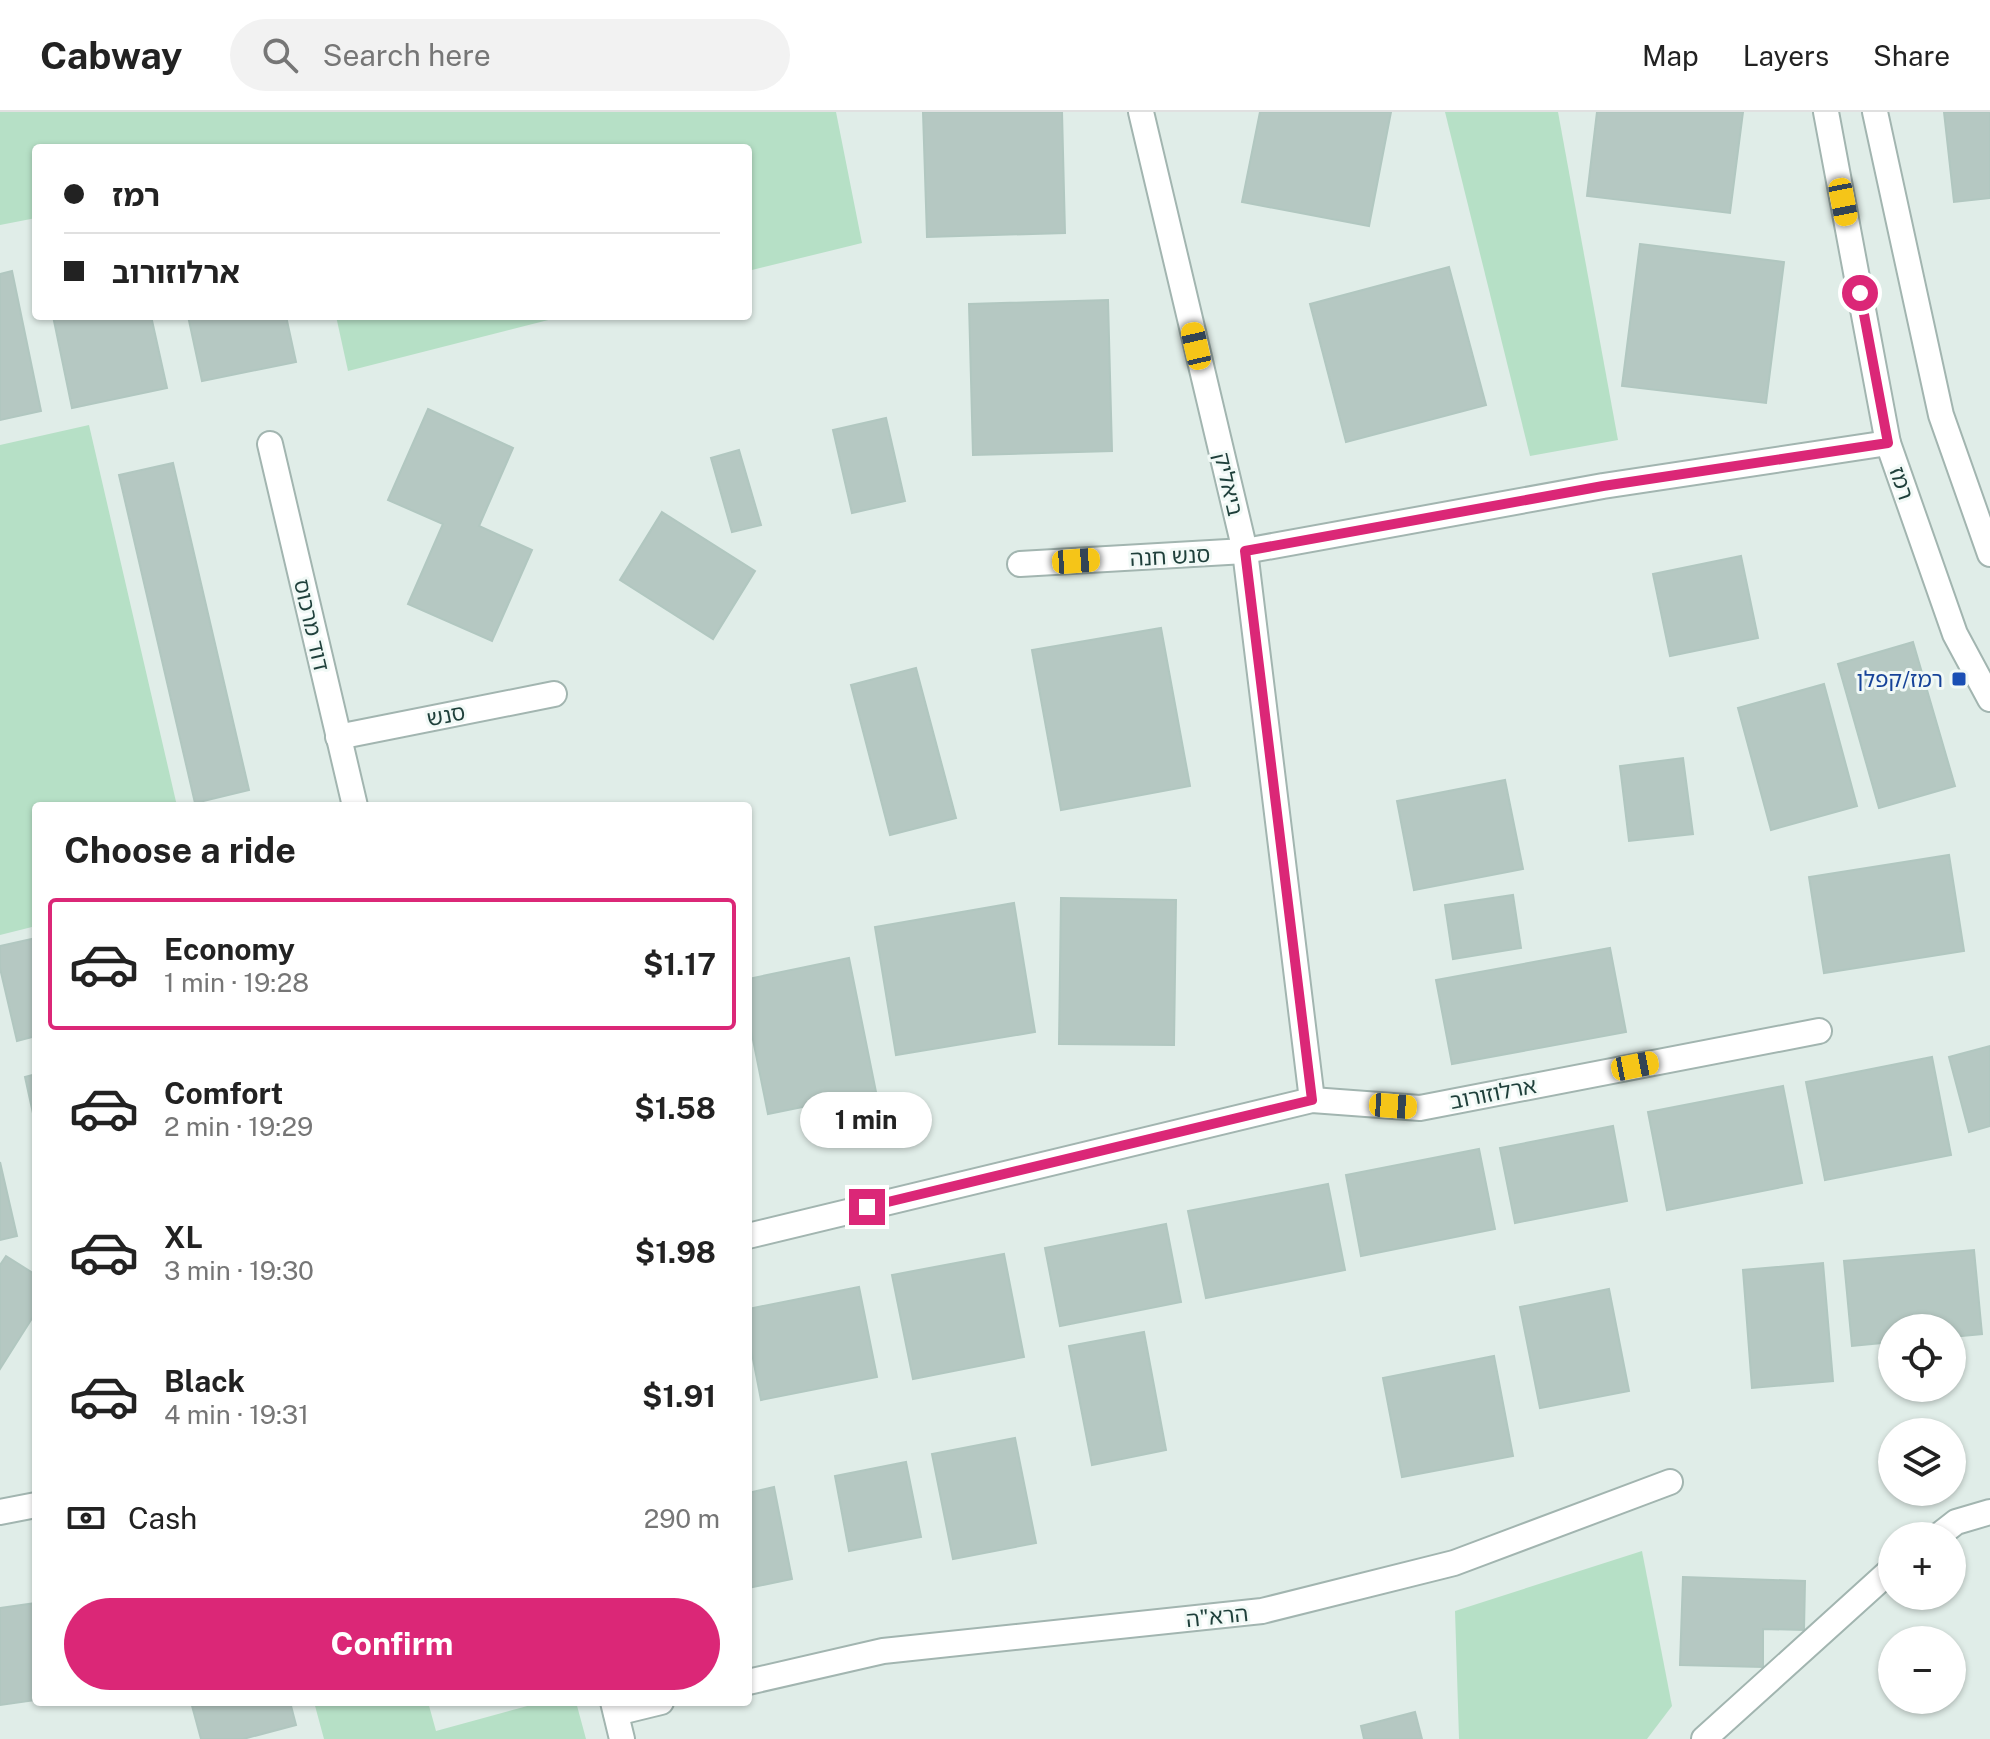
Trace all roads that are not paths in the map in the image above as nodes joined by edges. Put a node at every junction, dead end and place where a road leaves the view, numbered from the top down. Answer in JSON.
{"nodes":[{"id":1,"x":1141,"y":112,"type":"edge"},
{"id":2,"x":1826,"y":112,"type":"edge"},
{"id":3,"x":1875,"y":112,"type":"edge"},
{"id":4,"x":1888,"y":443,"type":"junction"},
{"id":5,"x":270,"y":444,"type":"dead end"},
{"id":6,"x":1245,"y":551,"type":"junction"},
{"id":7,"x":1990,"y":554,"type":"edge"},
{"id":8,"x":1020,"y":564,"type":"dead end"},
{"id":9,"x":554,"y":694,"type":"dead end"},
{"id":10,"x":1990,"y":699,"type":"edge"},
{"id":11,"x":338,"y":737,"type":"junction"},
{"id":12,"x":354,"y":802,"type":"edge"},
{"id":13,"x":1819,"y":1031,"type":"dead end"},
{"id":14,"x":1312,"y":1100,"type":"junction"},
{"id":15,"x":752,"y":1235,"type":"edge"},
{"id":16,"x":1670,"y":1482,"type":"dead end"},
{"id":17,"x":32,"y":1506,"type":"edge"},
{"id":18,"x":0,"y":1512,"type":"edge"},
{"id":19,"x":1990,"y":1512,"type":"edge"},
{"id":20,"x":1956,"y":1522,"type":"edge"},
{"id":21,"x":1878,"y":1582,"type":"edge"},
{"id":22,"x":752,"y":1681,"type":"edge"},
{"id":23,"x":614,"y":1707,"type":"edge"},
{"id":24,"x":622,"y":1739,"type":"edge"},
{"id":25,"x":1704,"y":1739,"type":"edge"}],
"edges":[{"from":1,"to":6,"type":"street","name":"ביאליק"},
{"from":2,"to":4,"type":"street","name":"רמז"},
{"from":3,"to":7,"type":"street"},
{"from":4,"to":6,"type":"street","name":"סנש חנה"},
{"from":4,"to":10,"type":"street","name":"רמז"},
{"from":5,"to":11,"type":"street","name":"דוד מרכוס"},
{"from":6,"to":8,"type":"street","name":"סנש חנה"},
{"from":6,"to":14,"type":"street","name":"ביאליק"},
{"from":9,"to":11,"type":"street","name":"סנש"},
{"from":11,"to":12,"type":"street","name":"דוד מרכוס"},
{"from":13,"to":14,"type":"street","name":"ארלוזורוב"},
{"from":14,"to":15,"type":"street","name":"ארלוזורוב"},
{"from":16,"to":22,"type":"street","name":"הרא\"ה"},
{"from":17,"to":18,"type":"street"},
{"from":19,"to":20,"type":"street"},
{"from":21,"to":25,"type":"street"},
{"from":23,"to":24,"type":"street"}]}
